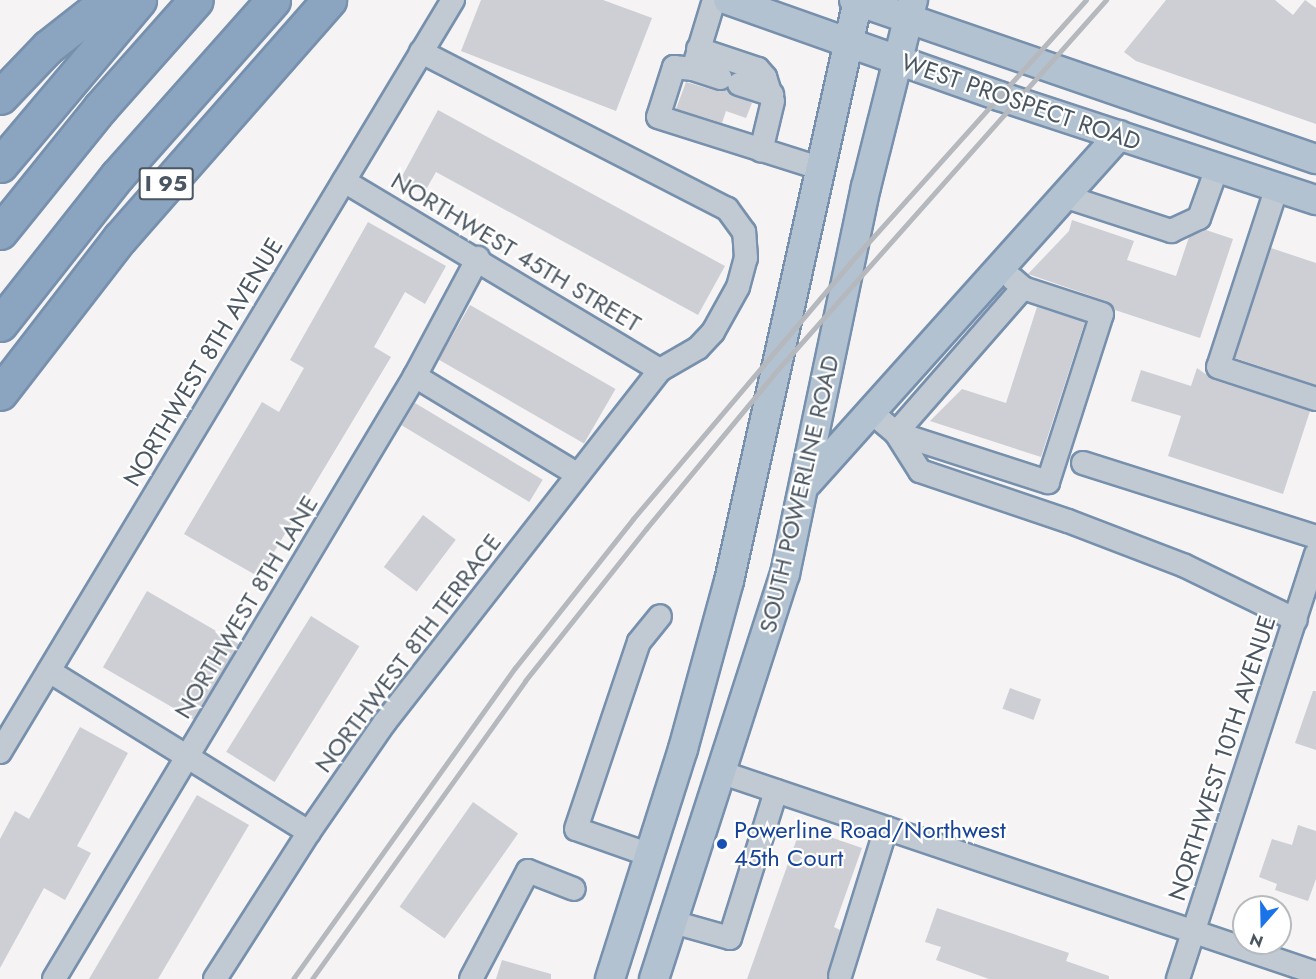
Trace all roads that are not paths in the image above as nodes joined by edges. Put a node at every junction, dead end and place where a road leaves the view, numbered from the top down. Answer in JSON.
{"nodes":[{"id":1,"x":108,"y":0,"type":"edge"},
{"id":2,"x":140,"y":0,"type":"edge"},
{"id":3,"x":196,"y":0,"type":"edge"},
{"id":4,"x":273,"y":0,"type":"edge"},
{"id":5,"x":328,"y":0,"type":"edge"},
{"id":6,"x":453,"y":0,"type":"edge"},
{"id":7,"x":714,"y":0,"type":"edge"},
{"id":8,"x":728,"y":0,"type":"edge"},
{"id":9,"x":856,"y":0,"type":"edge"},
{"id":10,"x":910,"y":9,"type":"edge"},
{"id":11,"x":848,"y":42,"type":"junction"},
{"id":12,"x":422,"y":52,"type":"junction"},
{"id":13,"x":695,"y":59,"type":"junction"},
{"id":14,"x":897,"y":60,"type":"junction"},
{"id":15,"x":772,"y":95,"type":"junction"},
{"id":16,"x":0,"y":97,"type":"edge"},
{"id":17,"x":1119,"y":135,"type":"junction"},
{"id":18,"x":761,"y":151,"type":"junction"},
{"id":19,"x":1316,"y":159,"type":"edge"},
{"id":20,"x":0,"y":165,"type":"edge"},
{"id":21,"x":819,"y":168,"type":"junction"},
{"id":22,"x":1217,"y":168,"type":"junction"},
{"id":23,"x":344,"y":181,"type":"junction"},
{"id":24,"x":1277,"y":187,"type":"junction"},
{"id":25,"x":1064,"y":196,"type":"junction"},
{"id":26,"x":1316,"y":200,"type":"edge"},
{"id":27,"x":0,"y":232,"type":"edge"},
{"id":28,"x":478,"y":258,"type":"junction"},
{"id":29,"x":1000,"y":267,"type":"junction"},
{"id":30,"x":1023,"y":288,"type":"junction"},
{"id":31,"x":0,"y":324,"type":"edge"},
{"id":32,"x":660,"y":370,"type":"junction"},
{"id":33,"x":415,"y":376,"type":"junction"},
{"id":34,"x":6,"y":384,"type":"edge"},
{"id":35,"x":1316,"y":399,"type":"edge"},
{"id":36,"x":0,"y":407,"type":"edge"},
{"id":37,"x":871,"y":412,"type":"junction"},
{"id":38,"x":896,"y":433,"type":"junction"},
{"id":39,"x":1083,"y":463,"type":"dead end"},
{"id":40,"x":577,"y":474,"type":"junction"},
{"id":41,"x":807,"y":484,"type":"junction"},
{"id":42,"x":1316,"y":537,"type":"edge"},
{"id":43,"x":1316,"y":554,"type":"edge"},
{"id":44,"x":1304,"y":613,"type":"edge"},
{"id":45,"x":660,"y":616,"type":"dead end"},
{"id":46,"x":49,"y":670,"type":"junction"},
{"id":47,"x":0,"y":752,"type":"edge"},
{"id":48,"x":187,"y":759,"type":"junction"},
{"id":49,"x":723,"y":773,"type":"junction"},
{"id":50,"x":776,"y":791,"type":"junction"},
{"id":51,"x":886,"y":828,"type":"junction"},
{"id":52,"x":309,"y":832,"type":"junction"},
{"id":53,"x":650,"y":855,"type":"junction"},
{"id":54,"x":574,"y":889,"type":"dead end"},
{"id":55,"x":673,"y":922,"type":"junction"},
{"id":56,"x":1193,"y":930,"type":"junction"},
{"id":57,"x":1316,"y":973,"type":"edge"},
{"id":58,"x":840,"y":976,"type":"dead end"},
{"id":59,"x":54,"y":979,"type":"edge"},
{"id":60,"x":215,"y":979,"type":"edge"},
{"id":61,"x":471,"y":979,"type":"edge"},
{"id":62,"x":610,"y":979,"type":"edge"},
{"id":63,"x":654,"y":979,"type":"edge"},
{"id":64,"x":1178,"y":979,"type":"edge"}],
"edges":[{"from":1,"to":16,"type":"highway"},
{"from":2,"to":20,"type":"highway"},
{"from":3,"to":27,"type":"highway"},
{"from":4,"to":31,"type":"highway"},
{"from":5,"to":34,"type":"highway","number":"I 95"},
{"from":6,"to":12,"type":"street","name":"NORTHWEST 8TH AVENUE"},
{"from":7,"to":13,"type":"street"},
{"from":8,"to":11,"type":"main road","name":"WEST PROSPECT ROAD"},
{"from":9,"to":10,"type":"main road","name":"WEST PROSPECT ROAD"},
{"from":9,"to":11,"type":"main road","name":"SOUTH POWERLINE ROAD"},
{"from":10,"to":14,"type":"main road","name":"SOUTH POWERLINE ROAD"},
{"from":10,"to":19,"type":"main road","name":"WEST PROSPECT ROAD"},
{"from":11,"to":14,"type":"main road","name":"WEST PROSPECT ROAD"},
{"from":11,"to":21,"type":"main road","name":"SOUTH POWERLINE ROAD"},
{"from":12,"to":23,"type":"street","name":"NORTHWEST 8TH AVENUE"},
{"from":12,"to":32,"type":"street"},
{"from":13,"to":15,"type":"street"},
{"from":13,"to":15,"type":"street"},
{"from":13,"to":18,"type":"street"},
{"from":14,"to":17,"type":"main road","name":"WEST PROSPECT ROAD"},
{"from":14,"to":41,"type":"main road","name":"SOUTH POWERLINE ROAD"},
{"from":15,"to":18,"type":"street"},
{"from":17,"to":22,"type":"main road","name":"WEST PROSPECT ROAD"},
{"from":17,"to":25,"type":"main road"},
{"from":18,"to":21,"type":"street"},
{"from":21,"to":53,"type":"main road","name":"SOUTH POWERLINE ROAD"},
{"from":22,"to":24,"type":"main road","name":"WEST PROSPECT ROAD"},
{"from":22,"to":25,"type":"street"},
{"from":23,"to":28,"type":"street","name":"NORTHWEST 45TH STREET"},
{"from":23,"to":46,"type":"street","name":"NORTHWEST 8TH AVENUE"},
{"from":24,"to":26,"type":"main road","name":"WEST PROSPECT ROAD"},
{"from":24,"to":35,"type":"street"},
{"from":25,"to":29,"type":"main road"},
{"from":28,"to":32,"type":"street","name":"NORTHWEST 45TH STREET"},
{"from":28,"to":33,"type":"street","name":"NORTHWEST 8TH LANE"},
{"from":29,"to":30,"type":"street"},
{"from":29,"to":37,"type":"main road"},
{"from":30,"to":38,"type":"street"},
{"from":30,"to":38,"type":"street"},
{"from":32,"to":40,"type":"street","name":"NORTHWEST 8TH TERRACE"},
{"from":33,"to":40,"type":"street"},
{"from":33,"to":48,"type":"street","name":"NORTHWEST 8TH LANE"},
{"from":34,"to":36,"type":"highway"},
{"from":37,"to":38,"type":"street"},
{"from":37,"to":41,"type":"main road"},
{"from":38,"to":44,"type":"street"},
{"from":39,"to":42,"type":"street"},
{"from":40,"to":52,"type":"street","name":"NORTHWEST 8TH TERRACE"},
{"from":41,"to":49,"type":"main road","name":"SOUTH POWERLINE ROAD"},
{"from":43,"to":44,"type":"street","name":"NORTHWEST 10TH AVENUE"},
{"from":44,"to":56,"type":"street","name":"NORTHWEST 10TH AVENUE"},
{"from":45,"to":53,"type":"street"},
{"from":46,"to":47,"type":"street","name":"NORTHWEST 8TH AVENUE"},
{"from":46,"to":48,"type":"street"},
{"from":48,"to":52,"type":"street"},
{"from":48,"to":59,"type":"street","name":"NORTHWEST 8TH LANE"},
{"from":49,"to":50,"type":"street"},
{"from":49,"to":55,"type":"main road","name":"SOUTH POWERLINE ROAD"},
{"from":50,"to":51,"type":"street"},
{"from":50,"to":55,"type":"street"},
{"from":51,"to":56,"type":"street"},
{"from":51,"to":58,"type":"street"},
{"from":52,"to":60,"type":"street","name":"NORTHWEST 8TH TERRACE"},
{"from":53,"to":62,"type":"main road","name":"SOUTH POWERLINE ROAD"},
{"from":54,"to":61,"type":"street"},
{"from":55,"to":63,"type":"main road","name":"SOUTH POWERLINE ROAD"},
{"from":56,"to":57,"type":"street"},
{"from":56,"to":64,"type":"street","name":"NORTHWEST 10TH AVENUE"}]}
